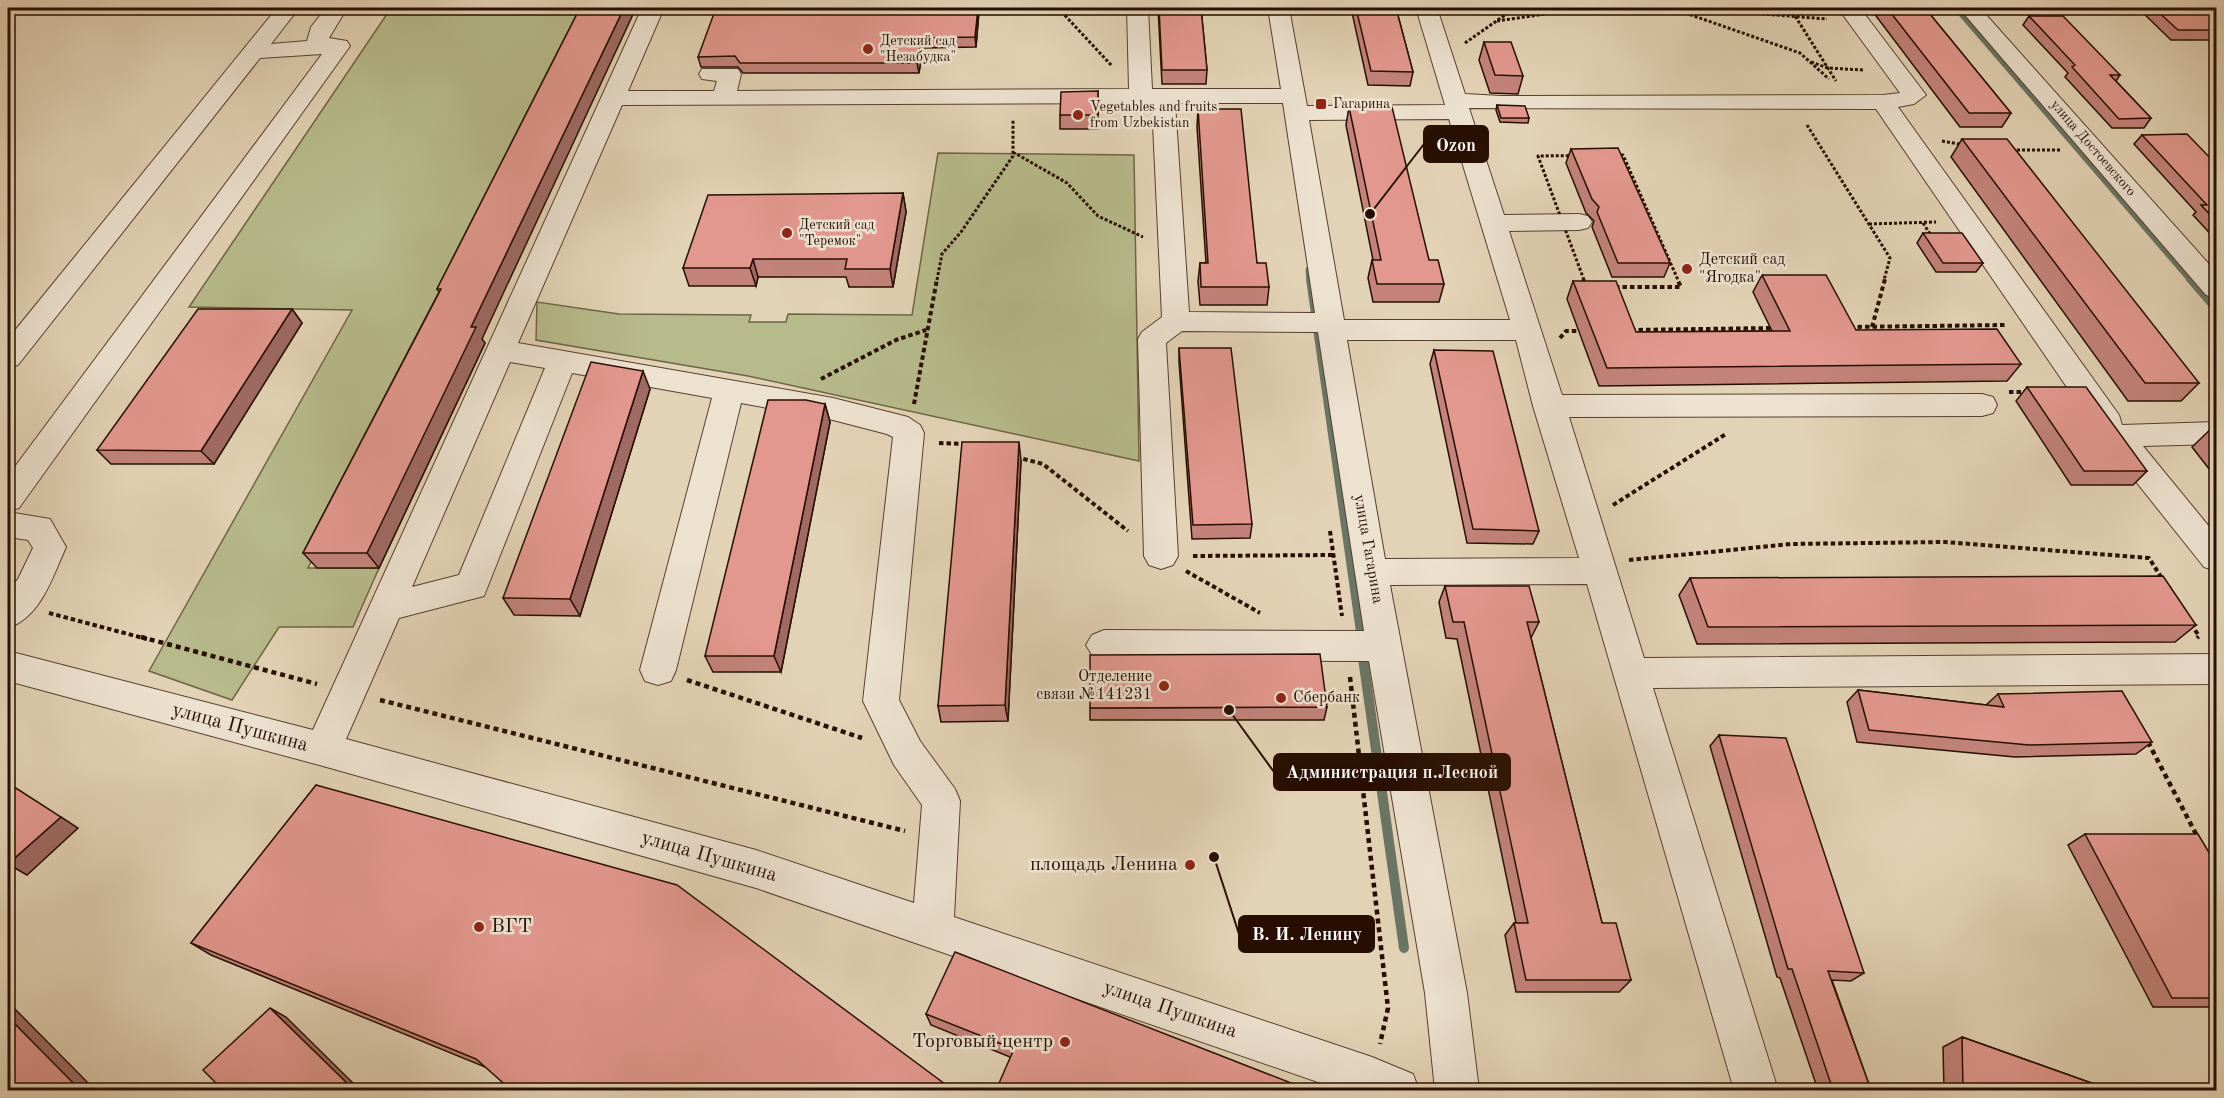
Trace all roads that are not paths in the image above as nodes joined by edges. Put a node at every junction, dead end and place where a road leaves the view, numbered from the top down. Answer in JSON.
{"nodes":[{"id":1,"x":288,"y":8,"type":"edge"},
{"id":2,"x":338,"y":8,"type":"edge"},
{"id":3,"x":653,"y":8,"type":"edge"},
{"id":4,"x":1137,"y":8,"type":"edge"},
{"id":5,"x":1279,"y":8,"type":"edge"},
{"id":6,"x":1426,"y":8,"type":"edge"},
{"id":7,"x":1969,"y":8,"type":"edge"},
{"id":8,"x":1853,"y":14,"type":"edge"},
{"id":9,"x":330,"y":47,"type":"junction"},
{"id":10,"x":250,"y":52,"type":"junction"},
{"id":11,"x":920,"y":79,"type":"edge"},
{"id":12,"x":721,"y":84,"type":"junction"},
{"id":13,"x":612,"y":98,"type":"junction"},
{"id":14,"x":1882,"y":102,"type":"junction"},
{"id":15,"x":1156,"y":104,"type":"junction"},
{"id":16,"x":1295,"y":105,"type":"junction"},
{"id":17,"x":1456,"y":106,"type":"junction"},
{"id":18,"x":1251,"y":119,"type":"dead end"},
{"id":19,"x":1570,"y":222,"type":"road end"},
{"id":20,"x":1493,"y":223,"type":"junction"},
{"id":21,"x":2217,"y":289,"type":"edge"},
{"id":22,"x":1176,"y":321,"type":"junction"},
{"id":23,"x":1331,"y":326,"type":"junction"},
{"id":24,"x":1529,"y":336,"type":"junction"},
{"id":25,"x":500,"y":350,"type":"junction"},
{"id":26,"x":8,"y":358,"type":"edge"},
{"id":27,"x":562,"y":360,"type":"junction"},
{"id":28,"x":729,"y":390,"type":"junction"},
{"id":29,"x":1982,"y":405,"type":"road end"},
{"id":30,"x":1548,"y":406,"type":"junction"},
{"id":31,"x":2217,"y":433,"type":"edge"},
{"id":32,"x":2117,"y":436,"type":"junction"},
{"id":33,"x":8,"y":499,"type":"edge"},
{"id":34,"x":8,"y":525,"type":"edge"},
{"id":35,"x":1161,"y":556,"type":"road end"},
{"id":36,"x":2217,"y":558,"type":"edge"},
{"id":37,"x":1598,"y":565,"type":"junction"},
{"id":38,"x":1371,"y":572,"type":"junction"},
{"id":39,"x":387,"y":607,"type":"junction"},
{"id":40,"x":8,"y":614,"type":"edge"},
{"id":41,"x":1104,"y":645,"type":"dead end"},
{"id":42,"x":1384,"y":646,"type":"junction"},
{"id":43,"x":8,"y":666,"type":"edge"},
{"id":44,"x":2217,"y":669,"type":"edge"},
{"id":45,"x":658,"y":670,"type":"road end"},
{"id":46,"x":1631,"y":673,"type":"junction"},
{"id":47,"x":323,"y":749,"type":"junction"},
{"id":48,"x":933,"y":929,"type":"junction"},
{"id":49,"x":1385,"y":1085,"type":"edge"},
{"id":50,"x":1456,"y":1090,"type":"edge"},
{"id":51,"x":1756,"y":1090,"type":"edge"}],
"edges":[{"from":1,"to":10,"type":"street"},
{"from":2,"to":9,"type":"street"},
{"from":3,"to":13,"type":"street"},
{"from":4,"to":15,"type":"street"},
{"from":5,"to":16,"type":"street","name":"улица Гагарина"},
{"from":6,"to":17,"type":"street"},
{"from":7,"to":21,"type":"street","name":"улица Достоевского"},
{"from":8,"to":14,"type":"street"},
{"from":9,"to":10,"type":"street"},
{"from":9,"to":33,"type":"street"},
{"from":10,"to":26,"type":"street"},
{"from":11,"to":12,"type":"street"},
{"from":12,"to":13,"type":"street"},
{"from":12,"to":15,"type":"street"},
{"from":13,"to":25,"type":"street"},
{"from":14,"to":17,"type":"street"},
{"from":14,"to":32,"type":"street"},
{"from":15,"to":16,"type":"street"},
{"from":15,"to":18,"type":"street"},
{"from":15,"to":22,"type":"street"},
{"from":16,"to":17,"type":"street"},
{"from":16,"to":23,"type":"street","name":"улица Гагарина"},
{"from":17,"to":20,"type":"street"},
{"from":19,"to":20,"type":"street"},
{"from":20,"to":24,"type":"street"},
{"from":22,"to":23,"type":"street"},
{"from":22,"to":35,"type":"street"},
{"from":23,"to":24,"type":"street"},
{"from":23,"to":38,"type":"street","name":"улица Гагарина"},
{"from":24,"to":30,"type":"street"},
{"from":25,"to":27,"type":"street"},
{"from":25,"to":39,"type":"street"},
{"from":27,"to":28,"type":"street"},
{"from":27,"to":39,"type":"street"},
{"from":28,"to":45,"type":"street"},
{"from":28,"to":48,"type":"street"},
{"from":29,"to":30,"type":"street"},
{"from":30,"to":37,"type":"street"},
{"from":31,"to":32,"type":"street"},
{"from":32,"to":36,"type":"street"},
{"from":34,"to":40,"type":"street"},
{"from":37,"to":38,"type":"street"},
{"from":37,"to":46,"type":"street"},
{"from":38,"to":42,"type":"street","name":"улица Гагарина"},
{"from":39,"to":47,"type":"street"},
{"from":41,"to":42,"type":"street"},
{"from":42,"to":50,"type":"street","name":"улица Гагарина"},
{"from":43,"to":47,"type":"street","name":"улица Пушкина"},
{"from":44,"to":46,"type":"street"},
{"from":46,"to":51,"type":"street"},
{"from":47,"to":48,"type":"street","name":"улица Пушкина"},
{"from":48,"to":49,"type":"street","name":"улица Пушкина"}]}
